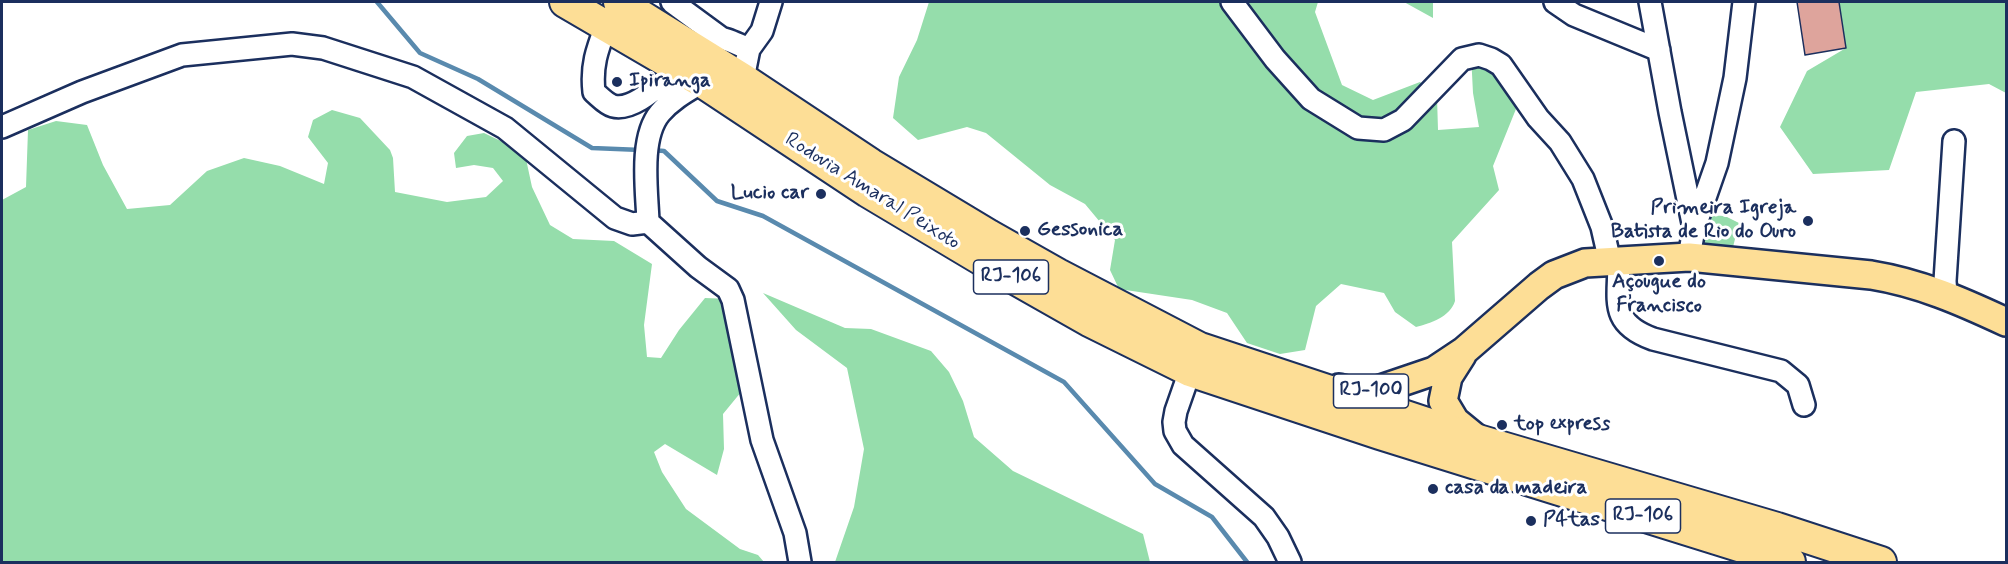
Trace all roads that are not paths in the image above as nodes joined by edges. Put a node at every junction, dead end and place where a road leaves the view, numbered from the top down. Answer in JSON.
{"nodes":[{"id":1,"x":565,"y":2,"type":"edge"},
{"id":2,"x":672,"y":2,"type":"edge"},
{"id":3,"x":771,"y":2,"type":"edge"},
{"id":4,"x":1232,"y":2,"type":"edge"},
{"id":5,"x":1555,"y":2,"type":"edge"},
{"id":6,"x":1650,"y":2,"type":"edge"},
{"id":7,"x":1744,"y":2,"type":"edge"},
{"id":8,"x":613,"y":14,"type":"edge"},
{"id":9,"x":721,"y":38,"type":"junction"},
{"id":10,"x":749,"y":49,"type":"junction"},
{"id":11,"x":1659,"y":50,"type":"junction"},
{"id":12,"x":691,"y":66,"type":"junction"},
{"id":13,"x":743,"y":79,"type":"junction"},
{"id":14,"x":2,"y":127,"type":"edge"},
{"id":15,"x":1954,"y":141,"type":"dead end"},
{"id":16,"x":648,"y":222,"type":"junction"},
{"id":17,"x":1694,"y":229,"type":"junction"},
{"id":18,"x":1689,"y":257,"type":"junction"},
{"id":19,"x":1615,"y":262,"type":"junction"},
{"id":20,"x":1946,"y":295,"type":"junction"},
{"id":21,"x":2007,"y":322,"type":"edge"},
{"id":22,"x":1464,"y":351,"type":"junction"},
{"id":23,"x":1190,"y":370,"type":"junction"},
{"id":24,"x":1271,"y":372,"type":"junction"},
{"id":25,"x":1804,"y":405,"type":"dead end"},
{"id":26,"x":1478,"y":440,"type":"junction"},
{"id":27,"x":800,"y":562,"type":"edge"},
{"id":28,"x":1290,"y":562,"type":"edge"},
{"id":29,"x":1790,"y":562,"type":"edge"},
{"id":30,"x":1881,"y":562,"type":"edge"}],
"edges":[{"from":1,"to":8,"type":"highway","name":"Rodovia Amaral Peixoto","number":"RJ-106"},
{"from":2,"to":9,"type":"street"},
{"from":3,"to":10,"type":"street"},
{"from":4,"to":19,"type":"street"},
{"from":5,"to":11,"type":"street"},
{"from":6,"to":11,"type":"street"},
{"from":7,"to":17,"type":"street"},
{"from":8,"to":12,"type":"highway","name":"Rodovia Amaral Peixoto","number":"RJ-106"},
{"from":8,"to":12,"type":"street"},
{"from":9,"to":10,"type":"street"},
{"from":9,"to":12,"type":"street"},
{"from":10,"to":13,"type":"street"},
{"from":11,"to":17,"type":"street"},
{"from":12,"to":13,"type":"highway","name":"Rodovia Amaral Peixoto","number":"RJ-106"},
{"from":12,"to":16,"type":"street"},
{"from":12,"to":23,"type":"highway","name":"Rodovia Amaral Peixoto","number":"RJ-106"},
{"from":13,"to":24,"type":"highway","name":"Rodovia Amaral Peixoto","number":"RJ-106"},
{"from":14,"to":16,"type":"street"},
{"from":15,"to":20,"type":"street"},
{"from":16,"to":27,"type":"street"},
{"from":17,"to":18,"type":"street"},
{"from":18,"to":19,"type":"main road","number":"RJ-100"},
{"from":18,"to":20,"type":"main road","number":"RJ-100"},
{"from":19,"to":22,"type":"main road","number":"RJ-100"},
{"from":19,"to":25,"type":"street"},
{"from":20,"to":21,"type":"main road","number":"RJ-100"},
{"from":22,"to":24,"type":"main road","number":"RJ-100"},
{"from":22,"to":26,"type":"main road","number":"RJ-100"},
{"from":23,"to":28,"type":"street"},
{"from":23,"to":29,"type":"highway","name":"Rodovia Amaral Peixoto","number":"RJ-106"},
{"from":24,"to":26,"type":"highway","name":"Rodovia Amaral Peixoto","number":"RJ-106"},
{"from":26,"to":30,"type":"highway","number":"RJ-106"}]}
